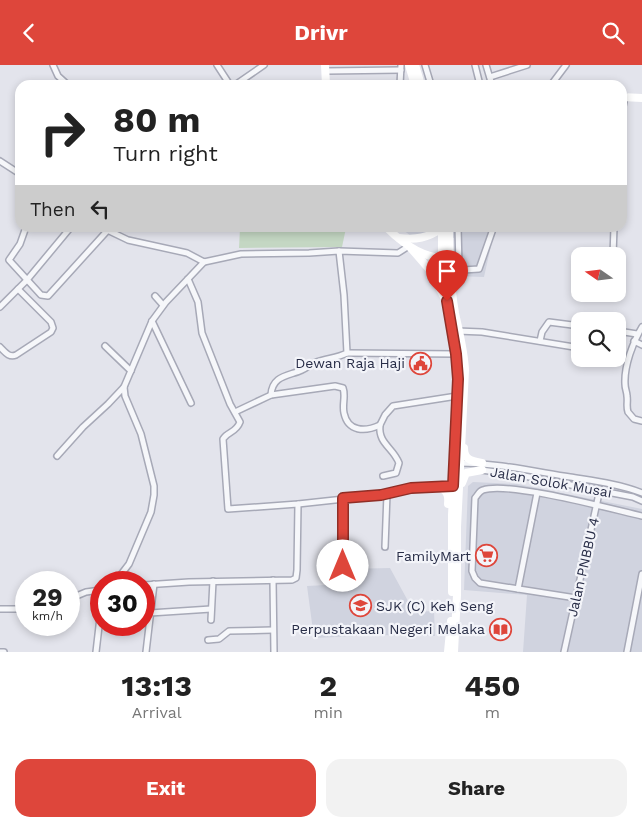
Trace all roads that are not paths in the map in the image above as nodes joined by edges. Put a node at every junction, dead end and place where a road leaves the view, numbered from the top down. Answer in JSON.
{"nodes":[{"id":1,"x":53,"y":65,"type":"edge"},
{"id":2,"x":217,"y":65,"type":"edge"},
{"id":3,"x":264,"y":65,"type":"edge"},
{"id":4,"x":409,"y":65,"type":"edge"},
{"id":5,"x":415,"y":65,"type":"edge"},
{"id":6,"x":425,"y":65,"type":"edge"},
{"id":7,"x":474,"y":65,"type":"edge"},
{"id":8,"x":486,"y":65,"type":"edge"},
{"id":9,"x":527,"y":65,"type":"edge"},
{"id":10,"x":566,"y":65,"type":"edge"},
{"id":11,"x":326,"y":68,"type":"edge"},
{"id":12,"x":401,"y":68,"type":"edge"},
{"id":13,"x":490,"y":77,"type":"junction"},
{"id":14,"x":62,"y":80,"type":"edge"},
{"id":15,"x":227,"y":80,"type":"edge"},
{"id":16,"x":243,"y":80,"type":"edge"},
{"id":17,"x":414,"y":80,"type":"edge"},
{"id":18,"x":420,"y":80,"type":"edge"},
{"id":19,"x":430,"y":80,"type":"edge"},
{"id":20,"x":478,"y":80,"type":"edge"},
{"id":21,"x":491,"y":80,"type":"edge"},
{"id":22,"x":555,"y":80,"type":"edge"},
{"id":23,"x":627,"y":97,"type":"edge"},
{"id":24,"x":642,"y":98,"type":"edge"},
{"id":25,"x":0,"y":161,"type":"edge"},
{"id":26,"x":15,"y":171,"type":"edge"},
{"id":27,"x":24,"y":232,"type":"edge"},
{"id":28,"x":67,"y":232,"type":"edge"},
{"id":29,"x":106,"y":232,"type":"edge"},
{"id":30,"x":110,"y":232,"type":"edge"},
{"id":31,"x":392,"y":232,"type":"edge"},
{"id":32,"x":436,"y":232,"type":"edge"},
{"id":33,"x":444,"y":232,"type":"edge"},
{"id":34,"x":458,"y":232,"type":"edge"},
{"id":35,"x":492,"y":232,"type":"edge"},
{"id":36,"x":614,"y":232,"type":"edge"},
{"id":37,"x":397,"y":237,"type":"junction"},
{"id":38,"x":409,"y":246,"type":"junction"},
{"id":39,"x":613,"y":247,"type":"edge"},
{"id":40,"x":339,"y":251,"type":"junction"},
{"id":41,"x":446,"y":258,"type":"junction"},
{"id":42,"x":204,"y":262,"type":"junction"},
{"id":43,"x":459,"y":266,"type":"junction"},
{"id":44,"x":450,"y":267,"type":"junction"},
{"id":45,"x":188,"y":279,"type":"junction"},
{"id":46,"x":27,"y":280,"type":"junction"},
{"id":47,"x":18,"y":289,"type":"junction"},
{"id":48,"x":155,"y":296,"type":"dead end"},
{"id":49,"x":164,"y":305,"type":"junction"},
{"id":50,"x":0,"y":307,"type":"edge"},
{"id":51,"x":449,"y":316,"type":"junction"},
{"id":52,"x":152,"y":321,"type":"junction"},
{"id":53,"x":571,"y":326,"type":"edge"},
{"id":54,"x":642,"y":327,"type":"edge"},
{"id":55,"x":456,"y":331,"type":"junction"},
{"id":56,"x":626,"y":332,"type":"edge"},
{"id":57,"x":637,"y":334,"type":"junction"},
{"id":58,"x":540,"y":341,"type":"junction"},
{"id":59,"x":634,"y":341,"type":"junction"},
{"id":60,"x":642,"y":345,"type":"edge"},
{"id":61,"x":105,"y":346,"type":"dead end"},
{"id":62,"x":571,"y":346,"type":"edge"},
{"id":63,"x":0,"y":347,"type":"edge"},
{"id":64,"x":350,"y":353,"type":"junction"},
{"id":65,"x":456,"y":354,"type":"junction"},
{"id":66,"x":131,"y":371,"type":"junction"},
{"id":67,"x":124,"y":387,"type":"junction"},
{"id":68,"x":464,"y":388,"type":"junction"},
{"id":69,"x":272,"y":395,"type":"junction"},
{"id":70,"x":457,"y":397,"type":"junction"},
{"id":71,"x":191,"y":403,"type":"dead end"},
{"id":72,"x":235,"y":411,"type":"junction"},
{"id":73,"x":642,"y":421,"type":"edge"},
{"id":74,"x":380,"y":425,"type":"junction"},
{"id":75,"x":57,"y":456,"type":"dead end"},
{"id":76,"x":457,"y":467,"type":"junction"},
{"id":77,"x":482,"y":467,"type":"junction"},
{"id":78,"x":383,"y":476,"type":"dead end"},
{"id":79,"x":601,"y":483,"type":"junction"},
{"id":80,"x":456,"y":486,"type":"junction"},
{"id":81,"x":438,"y":487,"type":"junction"},
{"id":82,"x":600,"y":491,"type":"junction"},
{"id":83,"x":537,"y":493,"type":"junction"},
{"id":84,"x":642,"y":493,"type":"edge"},
{"id":85,"x":387,"y":494,"type":"junction"},
{"id":86,"x":343,"y":498,"type":"junction"},
{"id":87,"x":640,"y":500,"type":"edge"},
{"id":88,"x":298,"y":504,"type":"junction"},
{"id":89,"x":597,"y":505,"type":"junction"},
{"id":90,"x":642,"y":516,"type":"edge"},
{"id":91,"x":385,"y":547,"type":"dead end"},
{"id":92,"x":458,"y":547,"type":"junction"},
{"id":93,"x":451,"y":558,"type":"junction"},
{"id":94,"x":343,"y":566,"type":"dead end"},
{"id":95,"x":124,"y":571,"type":"edge"},
{"id":96,"x":642,"y":574,"type":"edge"},
{"id":97,"x":273,"y":580,"type":"junction"},
{"id":98,"x":213,"y":581,"type":"junction"},
{"id":99,"x":155,"y":584,"type":"edge"},
{"id":100,"x":518,"y":589,"type":"junction"},
{"id":101,"x":576,"y":598,"type":"junction"},
{"id":102,"x":0,"y":609,"type":"edge"},
{"id":103,"x":15,"y":609,"type":"edge"},
{"id":104,"x":211,"y":609,"type":"junction"},
{"id":105,"x":155,"y":613,"type":"edge"},
{"id":106,"x":211,"y":619,"type":"dead end"},
{"id":107,"x":274,"y":629,"type":"junction"},
{"id":108,"x":98,"y":636,"type":"edge"},
{"id":109,"x":148,"y":636,"type":"edge"},
{"id":110,"x":208,"y":640,"type":"dead end"},
{"id":111,"x":0,"y":652,"type":"edge"},
{"id":112,"x":4,"y":652,"type":"edge"},
{"id":113,"x":96,"y":652,"type":"edge"},
{"id":114,"x":146,"y":652,"type":"edge"},
{"id":115,"x":274,"y":652,"type":"edge"},
{"id":116,"x":448,"y":652,"type":"edge"},
{"id":117,"x":454,"y":652,"type":"edge"},
{"id":118,"x":564,"y":652,"type":"edge"},
{"id":119,"x":627,"y":652,"type":"edge"}],
"edges":[{"from":1,"to":14,"type":"street"},
{"from":2,"to":15,"type":"street"},
{"from":3,"to":16,"type":"street"},
{"from":4,"to":17,"type":"main road"},
{"from":5,"to":18,"type":"main road"},
{"from":6,"to":19,"type":"street"},
{"from":7,"to":20,"type":"street"},
{"from":8,"to":13,"type":"street"},
{"from":9,"to":13,"type":"street"},
{"from":10,"to":22,"type":"street"},
{"from":11,"to":12,"type":"street"},
{"from":13,"to":21,"type":"street"},
{"from":23,"to":24,"type":"main road"},
{"from":25,"to":26,"type":"street"},
{"from":27,"to":46,"type":"street"},
{"from":28,"to":46,"type":"street"},
{"from":29,"to":46,"type":"street"},
{"from":30,"to":42,"type":"street"},
{"from":31,"to":37,"type":"main road"},
{"from":32,"to":37,"type":"main road"},
{"from":33,"to":41,"type":"main road"},
{"from":34,"to":43,"type":"street"},
{"from":35,"to":43,"type":"street"},
{"from":36,"to":39,"type":"street"},
{"from":37,"to":38,"type":"main road"},
{"from":38,"to":40,"type":"street"},
{"from":38,"to":41,"type":"main road"},
{"from":38,"to":51,"type":"main road"},
{"from":40,"to":42,"type":"street"},
{"from":40,"to":64,"type":"street"},
{"from":41,"to":44,"type":"main road"},
{"from":41,"to":51,"type":"main road"},
{"from":42,"to":45,"type":"street"},
{"from":43,"to":44,"type":"street"},
{"from":44,"to":55,"type":"main road"},
{"from":45,"to":49,"type":"street"},
{"from":45,"to":72,"type":"street"},
{"from":46,"to":47,"type":"street"},
{"from":47,"to":50,"type":"street"},
{"from":47,"to":63,"type":"street"},
{"from":48,"to":49,"type":"street"},
{"from":49,"to":52,"type":"street"},
{"from":51,"to":55,"type":"main road"},
{"from":52,"to":66,"type":"street"},
{"from":52,"to":71,"type":"street"},
{"from":53,"to":58,"type":"street"},
{"from":54,"to":57,"type":"street"},
{"from":55,"to":58,"type":"street"},
{"from":55,"to":65,"type":"main road"},
{"from":55,"to":68,"type":"main road"},
{"from":56,"to":57,"type":"street"},
{"from":57,"to":59,"type":"street"},
{"from":58,"to":62,"type":"street"},
{"from":59,"to":60,"type":"street"},
{"from":59,"to":73,"type":"street"},
{"from":61,"to":66,"type":"street"},
{"from":64,"to":65,"type":"street"},
{"from":64,"to":69,"type":"street"},
{"from":65,"to":70,"type":"main road"},
{"from":66,"to":67,"type":"street"},
{"from":67,"to":75,"type":"street"},
{"from":67,"to":95,"type":"street"},
{"from":68,"to":76,"type":"main road"},
{"from":68,"to":77,"type":"main road"},
{"from":69,"to":72,"type":"street"},
{"from":69,"to":74,"type":"street"},
{"from":70,"to":74,"type":"street"},
{"from":70,"to":76,"type":"main road"},
{"from":72,"to":88,"type":"street"},
{"from":74,"to":78,"type":"street"},
{"from":76,"to":77,"type":"street","name":"Jalan Solok Musai"},
{"from":76,"to":80,"type":"main road"},
{"from":77,"to":79,"type":"street","name":"Jalan Solok Musai"},
{"from":77,"to":82,"type":"street","name":"Jalan Solok Musai"},
{"from":77,"to":92,"type":"main road"},
{"from":79,"to":82,"type":"street","name":"Jalan PNBBU 4"},
{"from":79,"to":84,"type":"street","name":"Jalan Solok Musai"},
{"from":80,"to":81,"type":"street"},
{"from":80,"to":92,"type":"main road"},
{"from":80,"to":93,"type":"main road"},
{"from":81,"to":85,"type":"street"},
{"from":81,"to":93,"type":"main road"},
{"from":82,"to":87,"type":"street","name":"Jalan Solok Musai"},
{"from":82,"to":89,"type":"street","name":"Jalan PNBBU 4"},
{"from":83,"to":89,"type":"street"},
{"from":83,"to":100,"type":"street"},
{"from":83,"to":100,"type":"street"},
{"from":84,"to":87,"type":"street"},
{"from":85,"to":86,"type":"street"},
{"from":85,"to":91,"type":"street"},
{"from":86,"to":88,"type":"street"},
{"from":86,"to":94,"type":"street"},
{"from":88,"to":97,"type":"street"},
{"from":89,"to":90,"type":"street"},
{"from":89,"to":101,"type":"street","name":"Jalan PNBBU 4"},
{"from":92,"to":117,"type":"main road"},
{"from":93,"to":116,"type":"main road"},
{"from":96,"to":119,"type":"street"},
{"from":97,"to":98,"type":"street"},
{"from":97,"to":107,"type":"street"},
{"from":98,"to":99,"type":"street"},
{"from":98,"to":104,"type":"street"},
{"from":100,"to":101,"type":"street"},
{"from":101,"to":118,"type":"street","name":"Jalan PNBBU 4"},
{"from":102,"to":103,"type":"street"},
{"from":104,"to":105,"type":"street"},
{"from":104,"to":106,"type":"street"},
{"from":107,"to":110,"type":"street"},
{"from":107,"to":115,"type":"street"},
{"from":108,"to":113,"type":"street"},
{"from":109,"to":114,"type":"street"},
{"from":111,"to":112,"type":"street"}]}
